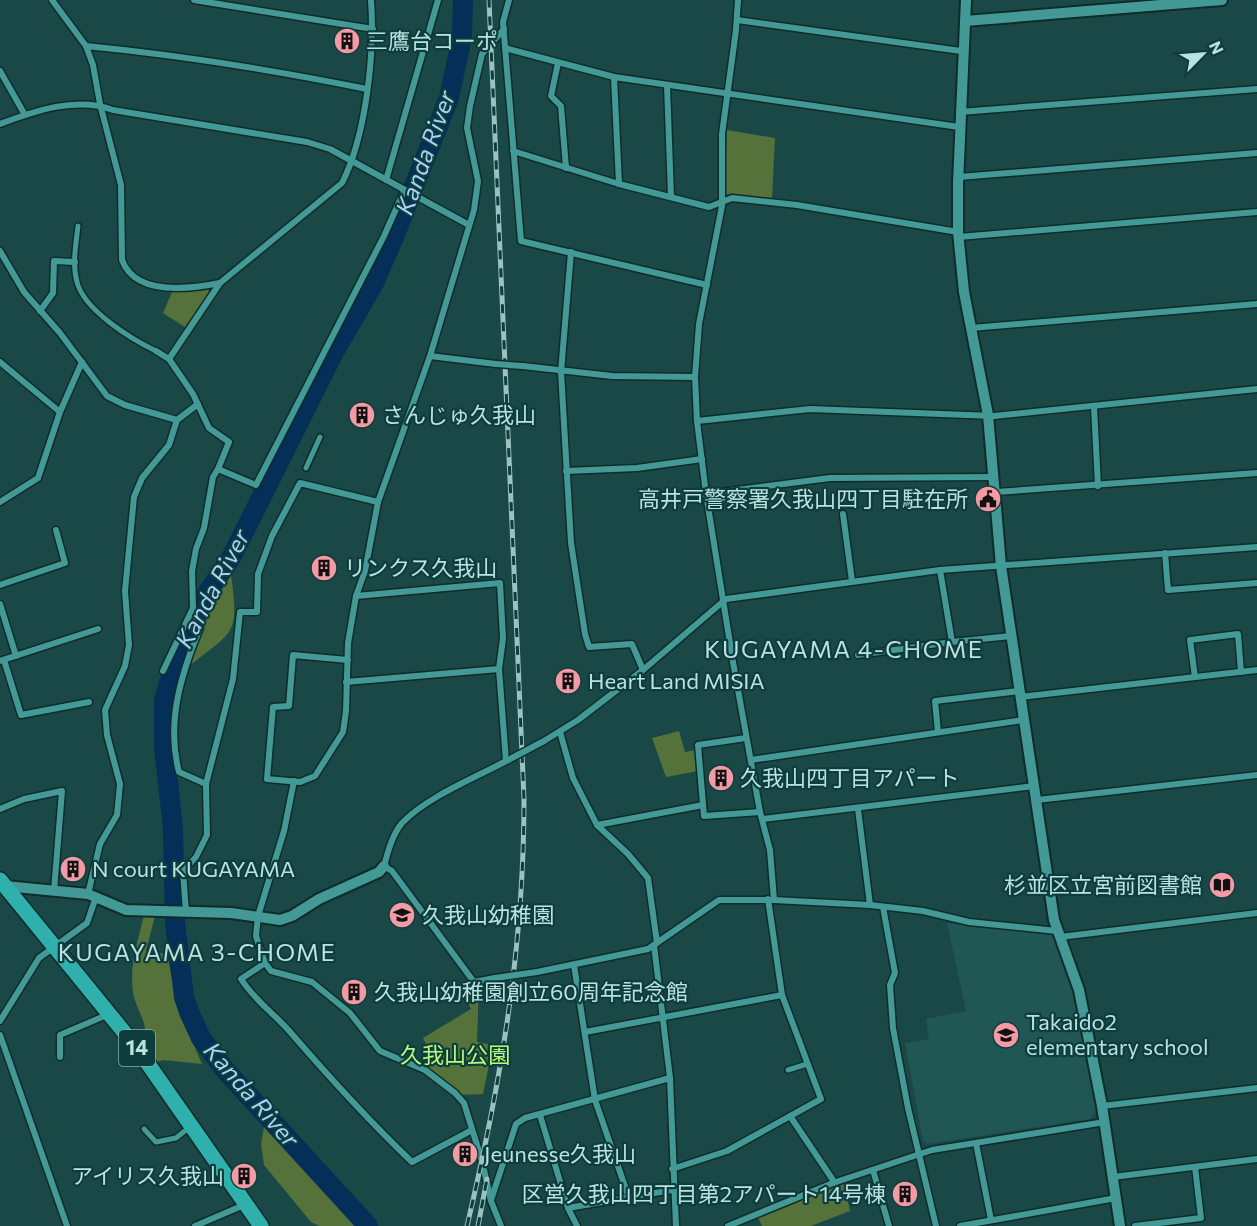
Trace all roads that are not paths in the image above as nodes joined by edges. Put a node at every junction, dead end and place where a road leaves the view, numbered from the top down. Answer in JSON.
{"nodes":[{"id":1,"x":52,"y":0,"type":"edge"},
{"id":2,"x":194,"y":0,"type":"edge"},
{"id":3,"x":371,"y":0,"type":"edge"},
{"id":4,"x":438,"y":0,"type":"edge"},
{"id":5,"x":509,"y":0,"type":"edge"},
{"id":6,"x":738,"y":0,"type":"edge"},
{"id":7,"x":966,"y":0,"type":"edge"},
{"id":8,"x":1222,"y":0,"type":"edge"},
{"id":9,"x":737,"y":20,"type":"junction"},
{"id":10,"x":965,"y":21,"type":"junction"},
{"id":11,"x":373,"y":29,"type":"junction"},
{"id":12,"x":504,"y":30,"type":"junction"},
{"id":13,"x":86,"y":46,"type":"junction"},
{"id":14,"x":505,"y":48,"type":"junction"},
{"id":15,"x":962,"y":51,"type":"junction"},
{"id":16,"x":558,"y":63,"type":"junction"},
{"id":17,"x":0,"y":71,"type":"edge"},
{"id":18,"x":614,"y":77,"type":"junction"},
{"id":19,"x":667,"y":85,"type":"junction"},
{"id":20,"x":366,"y":89,"type":"junction"},
{"id":21,"x":1257,"y":89,"type":"edge"},
{"id":22,"x":726,"y":95,"type":"junction"},
{"id":23,"x":100,"y":104,"type":"junction"},
{"id":24,"x":959,"y":112,"type":"junction"},
{"id":25,"x":25,"y":115,"type":"junction"},
{"id":26,"x":0,"y":124,"type":"edge"},
{"id":27,"x":959,"y":127,"type":"junction"},
{"id":28,"x":513,"y":151,"type":"junction"},
{"id":29,"x":1257,"y":153,"type":"edge"},
{"id":30,"x":353,"y":160,"type":"junction"},
{"id":31,"x":566,"y":168,"type":"junction"},
{"id":32,"x":959,"y":177,"type":"junction"},
{"id":33,"x":386,"y":180,"type":"junction"},
{"id":34,"x":619,"y":184,"type":"junction"},
{"id":35,"x":406,"y":191,"type":"junction"},
{"id":36,"x":671,"y":196,"type":"junction"},
{"id":37,"x":722,"y":200,"type":"junction"},
{"id":38,"x":1257,"y":213,"type":"edge"},
{"id":39,"x":78,"y":225,"type":"dead end"},
{"id":40,"x":469,"y":225,"type":"junction"},
{"id":41,"x":959,"y":234,"type":"junction"},
{"id":42,"x":0,"y":251,"type":"edge"},
{"id":43,"x":571,"y":252,"type":"junction"},
{"id":44,"x":2,"y":260,"type":"edge"},
{"id":45,"x":75,"y":262,"type":"junction"},
{"id":46,"x":220,"y":283,"type":"junction"},
{"id":47,"x":707,"y":285,"type":"junction"},
{"id":48,"x":1257,"y":304,"type":"edge"},
{"id":49,"x":40,"y":311,"type":"junction"},
{"id":50,"x":971,"y":328,"type":"junction"},
{"id":51,"x":156,"y":351,"type":"joint"},
{"id":52,"x":430,"y":356,"type":"junction"},
{"id":53,"x":169,"y":359,"type":"junction"},
{"id":54,"x":0,"y":362,"type":"edge"},
{"id":55,"x":82,"y":362,"type":"junction"},
{"id":56,"x":561,"y":372,"type":"junction"},
{"id":57,"x":695,"y":377,"type":"junction"},
{"id":58,"x":1257,"y":389,"type":"edge"},
{"id":59,"x":198,"y":404,"type":"junction"},
{"id":60,"x":1094,"y":407,"type":"junction"},
{"id":61,"x":60,"y":412,"type":"junction"},
{"id":62,"x":988,"y":415,"type":"junction"},
{"id":63,"x":177,"y":420,"type":"junction"},
{"id":64,"x":697,"y":421,"type":"junction"},
{"id":65,"x":320,"y":437,"type":"dead end"},
{"id":66,"x":702,"y":459,"type":"junction"},
{"id":67,"x":306,"y":468,"type":"dead end"},
{"id":68,"x":218,"y":469,"type":"junction"},
{"id":69,"x":566,"y":471,"type":"junction"},
{"id":70,"x":1257,"y":473,"type":"edge"},
{"id":71,"x":994,"y":477,"type":"junction"},
{"id":72,"x":1098,"y":486,"type":"junction"},
{"id":73,"x":996,"y":492,"type":"junction"},
{"id":74,"x":706,"y":495,"type":"junction"},
{"id":75,"x":0,"y":502,"type":"edge"},
{"id":76,"x":378,"y":502,"type":"junction"},
{"id":77,"x":843,"y":514,"type":"dead end"},
{"id":78,"x":56,"y":530,"type":"dead end"},
{"id":79,"x":1257,"y":547,"type":"edge"},
{"id":80,"x":1165,"y":553,"type":"junction"},
{"id":81,"x":1001,"y":566,"type":"junction"},
{"id":82,"x":940,"y":570,"type":"junction"},
{"id":83,"x":852,"y":581,"type":"junction"},
{"id":84,"x":1257,"y":583,"type":"edge"},
{"id":85,"x":0,"y":585,"type":"edge"},
{"id":86,"x":356,"y":596,"type":"junction"},
{"id":87,"x":723,"y":602,"type":"junction"},
{"id":88,"x":0,"y":604,"type":"edge"},
{"id":89,"x":193,"y":611,"type":"junction"},
{"id":90,"x":98,"y":629,"type":"dead end"},
{"id":91,"x":1011,"y":636,"type":"junction"},
{"id":92,"x":952,"y":642,"type":"junction"},
{"id":93,"x":858,"y":655,"type":"dead end"},
{"id":94,"x":16,"y":656,"type":"junction"},
{"id":95,"x":348,"y":660,"type":"junction"},
{"id":96,"x":2,"y":661,"type":"edge"},
{"id":97,"x":499,"y":669,"type":"junction"},
{"id":98,"x":643,"y":670,"type":"junction"},
{"id":99,"x":1257,"y":670,"type":"edge"},
{"id":100,"x":163,"y":671,"type":"dead end"},
{"id":101,"x":1241,"y":672,"type":"junction"},
{"id":102,"x":1195,"y":677,"type":"junction"},
{"id":103,"x":346,"y":682,"type":"junction"},
{"id":104,"x":1020,"y":694,"type":"junction"},
{"id":105,"x":89,"y":702,"type":"dead end"},
{"id":106,"x":1023,"y":720,"type":"junction"},
{"id":107,"x":560,"y":732,"type":"junction"},
{"id":108,"x":938,"y":732,"type":"junction"},
{"id":109,"x":747,"y":738,"type":"junction"},
{"id":110,"x":508,"y":760,"type":"junction"},
{"id":111,"x":751,"y":760,"type":"junction"},
{"id":112,"x":1257,"y":775,"type":"edge"},
{"id":113,"x":294,"y":781,"type":"junction"},
{"id":114,"x":206,"y":784,"type":"junction"},
{"id":115,"x":1034,"y":786,"type":"junction"},
{"id":116,"x":1037,"y":800,"type":"junction"},
{"id":117,"x":703,"y":805,"type":"junction"},
{"id":118,"x":0,"y":809,"type":"edge"},
{"id":119,"x":858,"y":809,"type":"junction"},
{"id":120,"x":760,"y":812,"type":"junction"},
{"id":121,"x":763,"y":819,"type":"junction"},
{"id":122,"x":597,"y":825,"type":"junction"},
{"id":123,"x":384,"y":866,"type":"junction"},
{"id":124,"x":3,"y":883,"type":"edge"},
{"id":125,"x":54,"y":891,"type":"junction"},
{"id":126,"x":92,"y":896,"type":"junction"},
{"id":127,"x":771,"y":900,"type":"junction"},
{"id":128,"x":870,"y":905,"type":"junction"},
{"id":129,"x":883,"y":907,"type":"junction"},
{"id":130,"x":185,"y":912,"type":"junction"},
{"id":131,"x":1257,"y":913,"type":"edge"},
{"id":132,"x":258,"y":916,"type":"junction"},
{"id":133,"x":1059,"y":934,"type":"junction"},
{"id":134,"x":655,"y":944,"type":"junction"},
{"id":135,"x":55,"y":945,"type":"junction"},
{"id":136,"x":265,"y":963,"type":"junction"},
{"id":137,"x":574,"y":965,"type":"junction"},
{"id":138,"x":782,"y":995,"type":"junction"},
{"id":139,"x":110,"y":1014,"type":"junction"},
{"id":140,"x":663,"y":1015,"type":"junction"},
{"id":141,"x":0,"y":1021,"type":"edge"},
{"id":142,"x":585,"y":1032,"type":"junction"},
{"id":143,"x":0,"y":1035,"type":"edge"},
{"id":144,"x":60,"y":1057,"type":"dead end"},
{"id":145,"x":807,"y":1064,"type":"junction"},
{"id":146,"x":788,"y":1071,"type":"dead end"},
{"id":147,"x":670,"y":1078,"type":"junction"},
{"id":148,"x":1257,"y":1088,"type":"edge"},
{"id":149,"x":595,"y":1100,"type":"junction"},
{"id":150,"x":1102,"y":1106,"type":"junction"},
{"id":151,"x":540,"y":1115,"type":"junction"},
{"id":152,"x":790,"y":1116,"type":"junction"},
{"id":153,"x":1105,"y":1122,"type":"junction"},
{"id":154,"x":193,"y":1125,"type":"junction"},
{"id":155,"x":144,"y":1129,"type":"dead end"},
{"id":156,"x":472,"y":1130,"type":"junction"},
{"id":157,"x":976,"y":1143,"type":"junction"},
{"id":158,"x":919,"y":1154,"type":"junction"},
{"id":159,"x":1257,"y":1159,"type":"edge"},
{"id":160,"x":1195,"y":1167,"type":"junction"},
{"id":161,"x":672,"y":1169,"type":"junction"},
{"id":162,"x":873,"y":1170,"type":"junction"},
{"id":163,"x":1113,"y":1177,"type":"junction"},
{"id":164,"x":835,"y":1183,"type":"junction"},
{"id":165,"x":672,"y":1190,"type":"junction"},
{"id":166,"x":629,"y":1198,"type":"junction"},
{"id":167,"x":1116,"y":1198,"type":"junction"},
{"id":168,"x":491,"y":1201,"type":"junction"},
{"id":169,"x":246,"y":1204,"type":"junction"},
{"id":170,"x":568,"y":1208,"type":"junction"},
{"id":171,"x":991,"y":1220,"type":"junction"},
{"id":172,"x":67,"y":1226,"type":"edge"},
{"id":173,"x":195,"y":1226,"type":"edge"},
{"id":174,"x":261,"y":1226,"type":"edge"},
{"id":175,"x":501,"y":1226,"type":"edge"},
{"id":176,"x":577,"y":1226,"type":"edge"},
{"id":177,"x":676,"y":1226,"type":"edge"},
{"id":178,"x":728,"y":1226,"type":"edge"},
{"id":179,"x":889,"y":1226,"type":"edge"},
{"id":180,"x":936,"y":1226,"type":"edge"},
{"id":181,"x":960,"y":1226,"type":"edge"},
{"id":182,"x":1120,"y":1226,"type":"edge"},
{"id":183,"x":1135,"y":1226,"type":"edge"}],
"edges":[{"from":1,"to":13,"type":"street"},
{"from":2,"to":11,"type":"street"},
{"from":3,"to":11,"type":"street"},
{"from":4,"to":33,"type":"street"},
{"from":5,"to":12,"type":"street"},
{"from":6,"to":9,"type":"street"},
{"from":7,"to":10,"type":"street"},
{"from":8,"to":10,"type":"street"},
{"from":9,"to":15,"type":"street"},
{"from":9,"to":22,"type":"street"},
{"from":10,"to":15,"type":"street"},
{"from":11,"to":20,"type":"street"},
{"from":12,"to":14,"type":"street"},
{"from":12,"to":40,"type":"street"},
{"from":13,"to":20,"type":"street"},
{"from":13,"to":23,"type":"street"},
{"from":14,"to":16,"type":"street"},
{"from":14,"to":28,"type":"street"},
{"from":15,"to":24,"type":"street"},
{"from":16,"to":18,"type":"street"},
{"from":16,"to":31,"type":"street"},
{"from":17,"to":25,"type":"street"},
{"from":18,"to":19,"type":"street"},
{"from":18,"to":34,"type":"street"},
{"from":19,"to":22,"type":"street"},
{"from":19,"to":36,"type":"street"},
{"from":20,"to":30,"type":"street"},
{"from":21,"to":24,"type":"street"},
{"from":22,"to":27,"type":"street"},
{"from":22,"to":37,"type":"street"},
{"from":23,"to":25,"type":"street"},
{"from":23,"to":30,"type":"street"},
{"from":23,"to":46,"type":"street"},
{"from":24,"to":27,"type":"street"},
{"from":25,"to":26,"type":"street"},
{"from":27,"to":32,"type":"street"},
{"from":28,"to":31,"type":"street"},
{"from":28,"to":43,"type":"street"},
{"from":29,"to":32,"type":"street"},
{"from":30,"to":33,"type":"street"},
{"from":30,"to":46,"type":"street"},
{"from":31,"to":34,"type":"street"},
{"from":32,"to":41,"type":"street"},
{"from":33,"to":35,"type":"street"},
{"from":34,"to":36,"type":"street"},
{"from":35,"to":40,"type":"street"},
{"from":35,"to":68,"type":"street"},
{"from":36,"to":37,"type":"street"},
{"from":37,"to":41,"type":"street"},
{"from":37,"to":47,"type":"street"},
{"from":38,"to":41,"type":"street"},
{"from":39,"to":45,"type":"street"},
{"from":40,"to":52,"type":"street"},
{"from":41,"to":50,"type":"street"},
{"from":42,"to":44,"type":"street"},
{"from":43,"to":47,"type":"street"},
{"from":43,"to":56,"type":"street"},
{"from":44,"to":49,"type":"street"},
{"from":45,"to":49,"type":"street"},
{"from":45,"to":51,"type":"street"},
{"from":46,"to":53,"type":"street"},
{"from":47,"to":57,"type":"street"},
{"from":48,"to":50,"type":"street"},
{"from":49,"to":55,"type":"street"},
{"from":50,"to":62,"type":"street"},
{"from":51,"to":53,"type":"street"},
{"from":52,"to":56,"type":"street","bridge":true},
{"from":52,"to":76,"type":"street"},
{"from":53,"to":59,"type":"street"},
{"from":54,"to":61,"type":"street"},
{"from":55,"to":61,"type":"street"},
{"from":55,"to":63,"type":"street"},
{"from":56,"to":57,"type":"street"},
{"from":56,"to":69,"type":"street"},
{"from":57,"to":64,"type":"street"},
{"from":58,"to":60,"type":"street"},
{"from":59,"to":63,"type":"street"},
{"from":59,"to":68,"type":"street"},
{"from":60,"to":62,"type":"street"},
{"from":60,"to":72,"type":"street"},
{"from":61,"to":75,"type":"street"},
{"from":62,"to":64,"type":"street"},
{"from":62,"to":71,"type":"street"},
{"from":63,"to":126,"type":"street"},
{"from":64,"to":66,"type":"street"},
{"from":65,"to":67,"type":"street"},
{"from":66,"to":69,"type":"street"},
{"from":66,"to":74,"type":"street"},
{"from":68,"to":89,"type":"street"},
{"from":69,"to":98,"type":"street"},
{"from":70,"to":72,"type":"street"},
{"from":71,"to":73,"type":"street"},
{"from":71,"to":74,"type":"street"},
{"from":72,"to":73,"type":"street"},
{"from":73,"to":81,"type":"street"},
{"from":74,"to":87,"type":"street"},
{"from":76,"to":86,"type":"street"},
{"from":76,"to":114,"type":"street"},
{"from":77,"to":83,"type":"street"},
{"from":78,"to":85,"type":"street"},
{"from":79,"to":80,"type":"street"},
{"from":80,"to":81,"type":"street"},
{"from":80,"to":84,"type":"street"},
{"from":81,"to":82,"type":"street"},
{"from":81,"to":91,"type":"street"},
{"from":82,"to":83,"type":"street"},
{"from":82,"to":92,"type":"street"},
{"from":83,"to":87,"type":"street"},
{"from":86,"to":95,"type":"street"},
{"from":86,"to":97,"type":"street"},
{"from":87,"to":98,"type":"street"},
{"from":87,"to":109,"type":"street"},
{"from":88,"to":94,"type":"street"},
{"from":89,"to":100,"type":"street"},
{"from":89,"to":114,"type":"street"},
{"from":90,"to":94,"type":"street"},
{"from":91,"to":92,"type":"street"},
{"from":91,"to":104,"type":"street"},
{"from":92,"to":93,"type":"street"},
{"from":94,"to":96,"type":"street"},
{"from":95,"to":103,"type":"street"},
{"from":95,"to":113,"type":"street"},
{"from":96,"to":105,"type":"street"},
{"from":97,"to":103,"type":"street"},
{"from":97,"to":110,"type":"street"},
{"from":98,"to":107,"type":"street"},
{"from":99,"to":101,"type":"street"},
{"from":101,"to":102,"type":"street"},
{"from":101,"to":102,"type":"street"},
{"from":102,"to":104,"type":"street"},
{"from":103,"to":113,"type":"street"},
{"from":104,"to":106,"type":"street"},
{"from":104,"to":108,"type":"street"},
{"from":106,"to":108,"type":"street"},
{"from":106,"to":115,"type":"street"},
{"from":107,"to":110,"type":"street","bridge":true},
{"from":107,"to":122,"type":"street"},
{"from":108,"to":111,"type":"street"},
{"from":109,"to":111,"type":"street"},
{"from":109,"to":117,"type":"street"},
{"from":110,"to":123,"type":"street"},
{"from":111,"to":120,"type":"street"},
{"from":112,"to":116,"type":"street"},
{"from":113,"to":132,"type":"street"},
{"from":114,"to":130,"type":"street"},
{"from":115,"to":116,"type":"street"},
{"from":115,"to":119,"type":"street"},
{"from":116,"to":133,"type":"street"},
{"from":117,"to":120,"type":"street"},
{"from":117,"to":122,"type":"street"},
{"from":118,"to":125,"type":"street"},
{"from":119,"to":121,"type":"street"},
{"from":119,"to":128,"type":"street"},
{"from":120,"to":121,"type":"street"},
{"from":121,"to":127,"type":"street"},
{"from":122,"to":134,"type":"street"},
{"from":123,"to":132,"type":"street"},
{"from":123,"to":137,"type":"street","bridge":true},
{"from":124,"to":125,"type":"street"},
{"from":124,"to":135,"type":"main road","number":"14"},
{"from":125,"to":126,"type":"street"},
{"from":126,"to":130,"type":"street"},
{"from":126,"to":135,"type":"street"},
{"from":127,"to":128,"type":"street"},
{"from":127,"to":134,"type":"street"},
{"from":127,"to":138,"type":"street"},
{"from":128,"to":129,"type":"street"},
{"from":129,"to":133,"type":"street"},
{"from":129,"to":158,"type":"street"},
{"from":130,"to":132,"type":"street"},
{"from":131,"to":133,"type":"street"},
{"from":132,"to":136,"type":"street"},
{"from":133,"to":150,"type":"street"},
{"from":134,"to":137,"type":"street"},
{"from":134,"to":140,"type":"street"},
{"from":135,"to":139,"type":"main road","number":"14"},
{"from":135,"to":141,"type":"street"},
{"from":136,"to":156,"type":"street"},
{"from":136,"to":156,"type":"street"},
{"from":137,"to":142,"type":"street"},
{"from":138,"to":140,"type":"street"},
{"from":138,"to":145,"type":"street"},
{"from":139,"to":144,"type":"street"},
{"from":139,"to":154,"type":"main road","number":"14"},
{"from":140,"to":142,"type":"street"},
{"from":140,"to":147,"type":"street"},
{"from":142,"to":149,"type":"street"},
{"from":143,"to":172,"type":"street"},
{"from":145,"to":146,"type":"street"},
{"from":145,"to":152,"type":"street"},
{"from":147,"to":149,"type":"street"},
{"from":147,"to":161,"type":"street"},
{"from":148,"to":150,"type":"street"},
{"from":149,"to":151,"type":"street"},
{"from":149,"to":166,"type":"street"},
{"from":150,"to":153,"type":"street"},
{"from":151,"to":168,"type":"street"},
{"from":151,"to":170,"type":"street"},
{"from":152,"to":161,"type":"street"},
{"from":152,"to":164,"type":"street"},
{"from":153,"to":157,"type":"street"},
{"from":153,"to":163,"type":"street"},
{"from":154,"to":155,"type":"street"},
{"from":154,"to":169,"type":"main road","number":"14"},
{"from":156,"to":168,"type":"street"},
{"from":157,"to":158,"type":"street"},
{"from":157,"to":171,"type":"street"},
{"from":158,"to":162,"type":"street"},
{"from":158,"to":180,"type":"street"},
{"from":159,"to":160,"type":"street"},
{"from":160,"to":163,"type":"street"},
{"from":160,"to":183,"type":"street"},
{"from":161,"to":165,"type":"street"},
{"from":162,"to":164,"type":"street"},
{"from":162,"to":179,"type":"street"},
{"from":163,"to":167,"type":"street"},
{"from":164,"to":178,"type":"street"},
{"from":165,"to":166,"type":"street"},
{"from":165,"to":177,"type":"street"},
{"from":166,"to":170,"type":"street"},
{"from":167,"to":171,"type":"street"},
{"from":167,"to":182,"type":"street"},
{"from":168,"to":175,"type":"street"},
{"from":169,"to":173,"type":"street"},
{"from":169,"to":174,"type":"main road","number":"14"},
{"from":170,"to":176,"type":"street"},
{"from":171,"to":181,"type":"street"}]}
